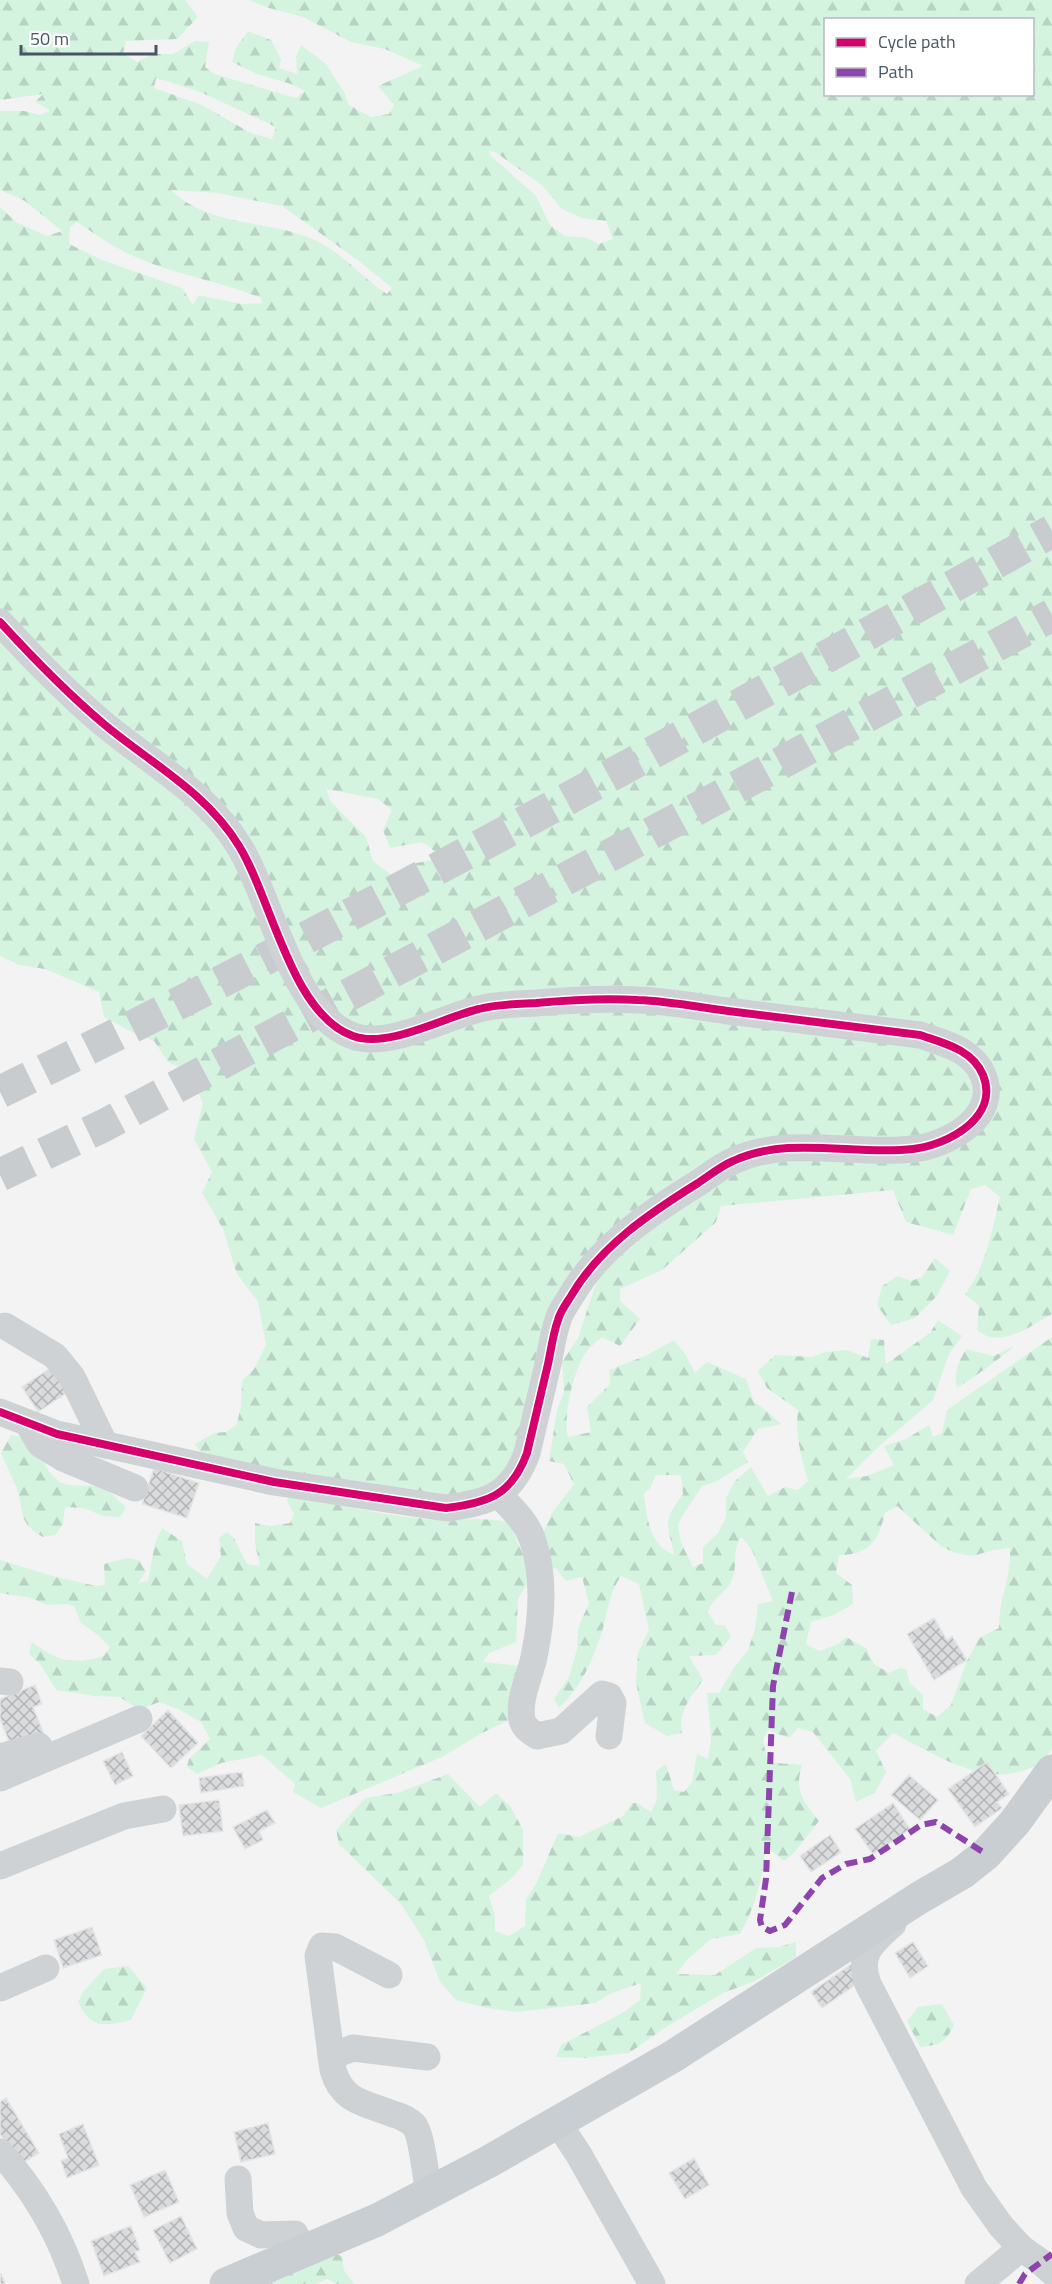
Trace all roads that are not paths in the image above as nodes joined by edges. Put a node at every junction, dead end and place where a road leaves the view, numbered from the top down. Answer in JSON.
{"nodes":[{"id":1,"x":0,"y":622,"type":"edge"},
{"id":2,"x":5,"y":1326,"type":"dead end"},
{"id":3,"x":0,"y":1412,"type":"edge"},
{"id":4,"x":28,"y":1423,"type":"junction"},
{"id":5,"x":105,"y":1445,"type":"junction"},
{"id":6,"x":135,"y":1488,"type":"dead end"},
{"id":7,"x":498,"y":1494,"type":"junction"},
{"id":8,"x":140,"y":1719,"type":"dead end"},
{"id":9,"x":609,"y":1736,"type":"dead end"},
{"id":10,"x":39,"y":1746,"type":"dead end"},
{"id":11,"x":0,"y":1757,"type":"edge"},
{"id":12,"x":1052,"y":1771,"type":"edge"},
{"id":13,"x":0,"y":1778,"type":"edge"},
{"id":14,"x":163,"y":1809,"type":"dead end"},
{"id":15,"x":0,"y":1866,"type":"edge"},
{"id":16,"x":919,"y":1898,"type":"junction"},
{"id":17,"x":46,"y":1968,"type":"dead end"},
{"id":18,"x":389,"y":1975,"type":"dead end"},
{"id":19,"x":0,"y":1988,"type":"edge"},
{"id":20,"x":331,"y":2056,"type":"junction"},
{"id":21,"x":427,"y":2057,"type":"dead end"},
{"id":22,"x":566,"y":2135,"type":"junction"},
{"id":23,"x":0,"y":2152,"type":"edge"},
{"id":24,"x":238,"y":2179,"type":"dead end"},
{"id":25,"x":429,"y":2193,"type":"junction"},
{"id":26,"x":1021,"y":2248,"type":"junction"},
{"id":27,"x":304,"y":2251,"type":"junction"},
{"id":28,"x":1051,"y":2271,"type":"edge"},
{"id":29,"x":76,"y":2284,"type":"edge"},
{"id":30,"x":226,"y":2284,"type":"edge"},
{"id":31,"x":652,"y":2284,"type":"edge"},
{"id":32,"x":978,"y":2284,"type":"edge"}],
"edges":[{"from":1,"to":7,"type":"street"},
{"from":2,"to":5,"type":"street"},
{"from":3,"to":4,"type":"street"},
{"from":4,"to":5,"type":"street"},
{"from":4,"to":6,"type":"street"},
{"from":5,"to":7,"type":"street"},
{"from":7,"to":9,"type":"street"},
{"from":8,"to":13,"type":"street"},
{"from":10,"to":11,"type":"street"},
{"from":12,"to":16,"type":"main road"},
{"from":14,"to":15,"type":"street"},
{"from":16,"to":22,"type":"main road"},
{"from":16,"to":26,"type":"street"},
{"from":17,"to":19,"type":"street"},
{"from":18,"to":20,"type":"street"},
{"from":20,"to":21,"type":"street"},
{"from":20,"to":25,"type":"street"},
{"from":22,"to":25,"type":"main road"},
{"from":22,"to":31,"type":"street"},
{"from":23,"to":29,"type":"street"},
{"from":24,"to":27,"type":"street"},
{"from":25,"to":27,"type":"main road"},
{"from":26,"to":28,"type":"street"},
{"from":26,"to":32,"type":"street"},
{"from":27,"to":30,"type":"main road"}]}
